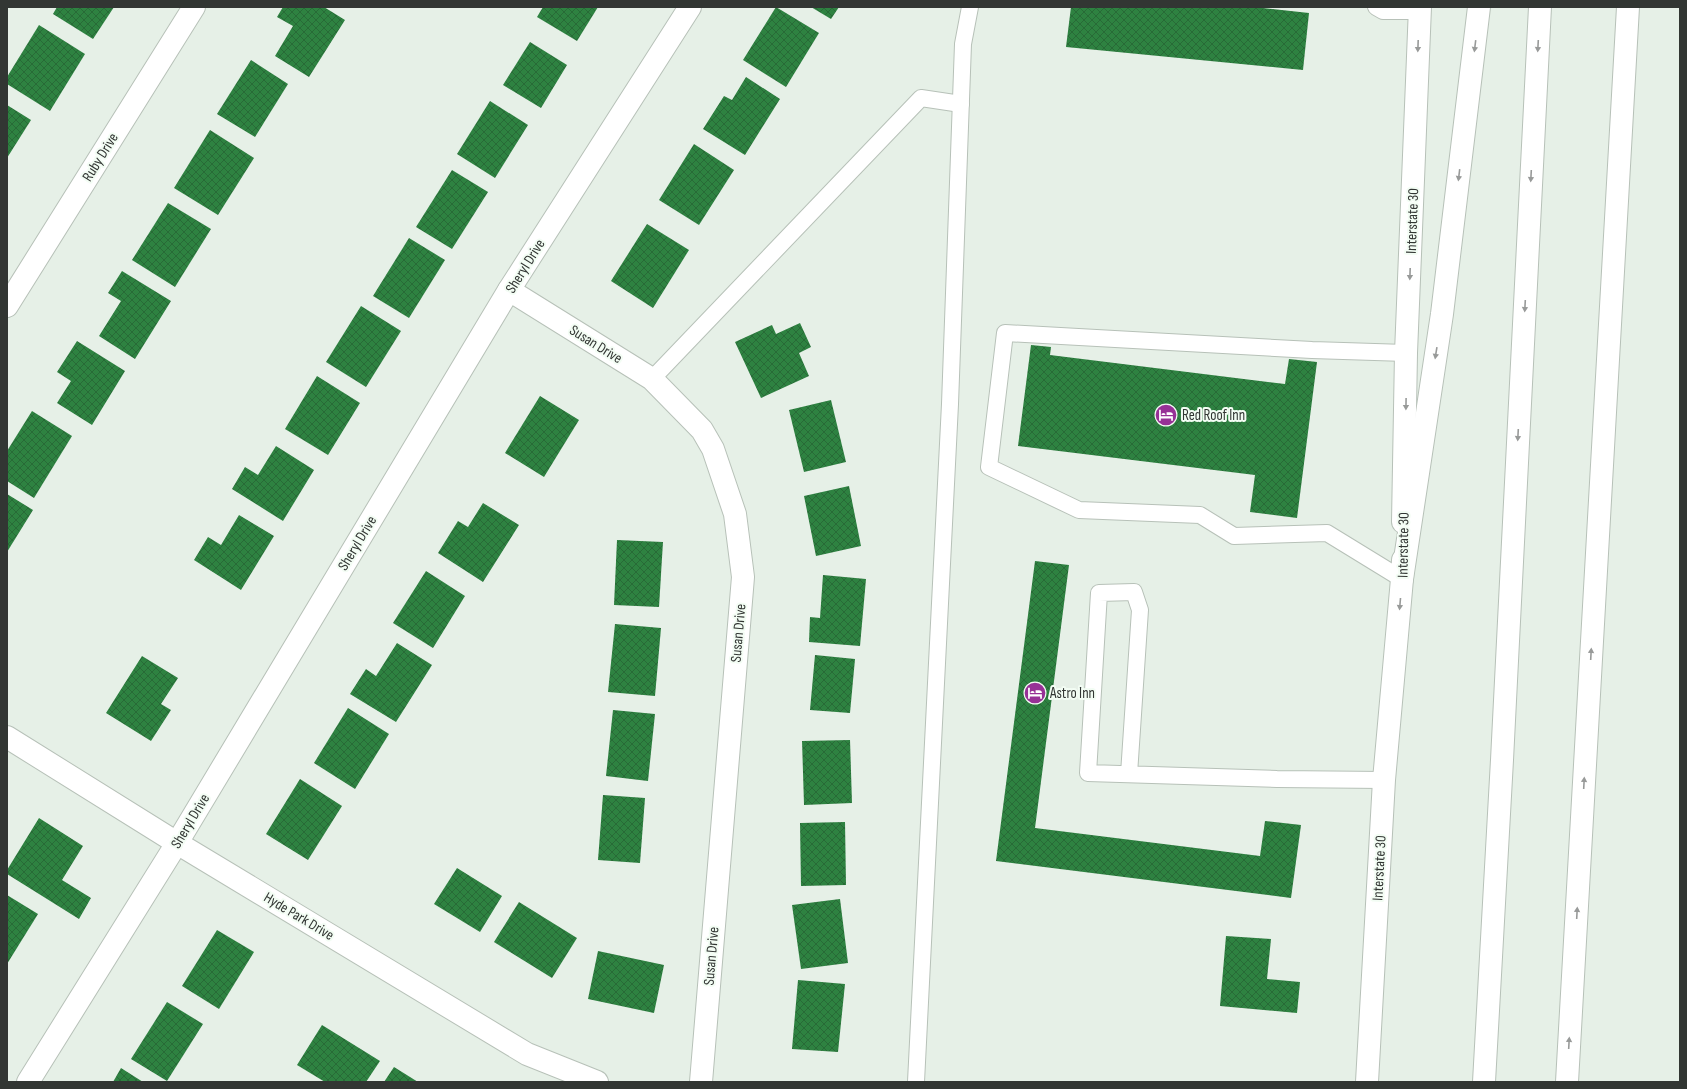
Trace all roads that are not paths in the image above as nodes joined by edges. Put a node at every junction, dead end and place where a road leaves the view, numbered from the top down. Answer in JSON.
{"nodes":[{"id":1,"x":194,"y":7,"type":"edge"},
{"id":2,"x":690,"y":7,"type":"edge"},
{"id":3,"x":970,"y":7,"type":"edge"},
{"id":4,"x":1376,"y":7,"type":"edge"},
{"id":5,"x":1479,"y":7,"type":"edge"},
{"id":6,"x":1540,"y":7,"type":"edge"},
{"id":7,"x":1628,"y":7,"type":"edge"},
{"id":8,"x":1420,"y":9,"type":"edge"},
{"id":9,"x":961,"y":104,"type":"junction"},
{"id":10,"x":509,"y":290,"type":"junction"},
{"id":11,"x":7,"y":306,"type":"edge"},
{"id":12,"x":1406,"y":352,"type":"junction"},
{"id":13,"x":652,"y":379,"type":"junction"},
{"id":14,"x":1402,"y":579,"type":"junction"},
{"id":15,"x":7,"y":737,"type":"edge"},
{"id":16,"x":1129,"y":774,"type":"junction"},
{"id":17,"x":1384,"y":780,"type":"junction"},
{"id":18,"x":178,"y":843,"type":"junction"},
{"id":19,"x":28,"y":1082,"type":"edge"},
{"id":20,"x":597,"y":1082,"type":"edge"},
{"id":21,"x":701,"y":1082,"type":"edge"},
{"id":22,"x":916,"y":1082,"type":"edge"},
{"id":23,"x":1367,"y":1082,"type":"edge"},
{"id":24,"x":1484,"y":1082,"type":"edge"},
{"id":25,"x":1567,"y":1082,"type":"edge"}],
"edges":[{"from":1,"to":11,"type":"main road","name":"Ruby Drive"},
{"from":2,"to":10,"type":"main road","name":"Sheryl Drive"},
{"from":3,"to":9,"type":"lane"},
{"from":4,"to":8,"type":"lane"},
{"from":5,"to":14,"type":"main road","one_way":true},
{"from":6,"to":24,"type":"main road","one_way":true},
{"from":25,"to":7,"type":"main road","one_way":true},
{"from":8,"to":12,"type":"main road","name":"Interstate 30","one_way":true},
{"from":9,"to":13,"type":"lane"},
{"from":9,"to":22,"type":"lane"},
{"from":10,"to":13,"type":"main road","name":"Susan Drive"},
{"from":10,"to":18,"type":"main road","name":"Sheryl Drive"},
{"from":12,"to":14,"type":"main road","name":"Interstate 30","one_way":true},
{"from":12,"to":14,"type":"lane"},
{"from":13,"to":21,"type":"main road","name":"Susan Drive"},
{"from":14,"to":17,"type":"main road","name":"Interstate 30","one_way":true},
{"from":15,"to":18,"type":"main road","name":"Hyde Park Drive"},
{"from":16,"to":16,"type":"lane"},
{"from":16,"to":17,"type":"lane"},
{"from":17,"to":23,"type":"main road","name":"Interstate 30"},
{"from":18,"to":19,"type":"main road","name":"Sheryl Drive"},
{"from":18,"to":20,"type":"main road","name":"Hyde Park Drive"}]}
